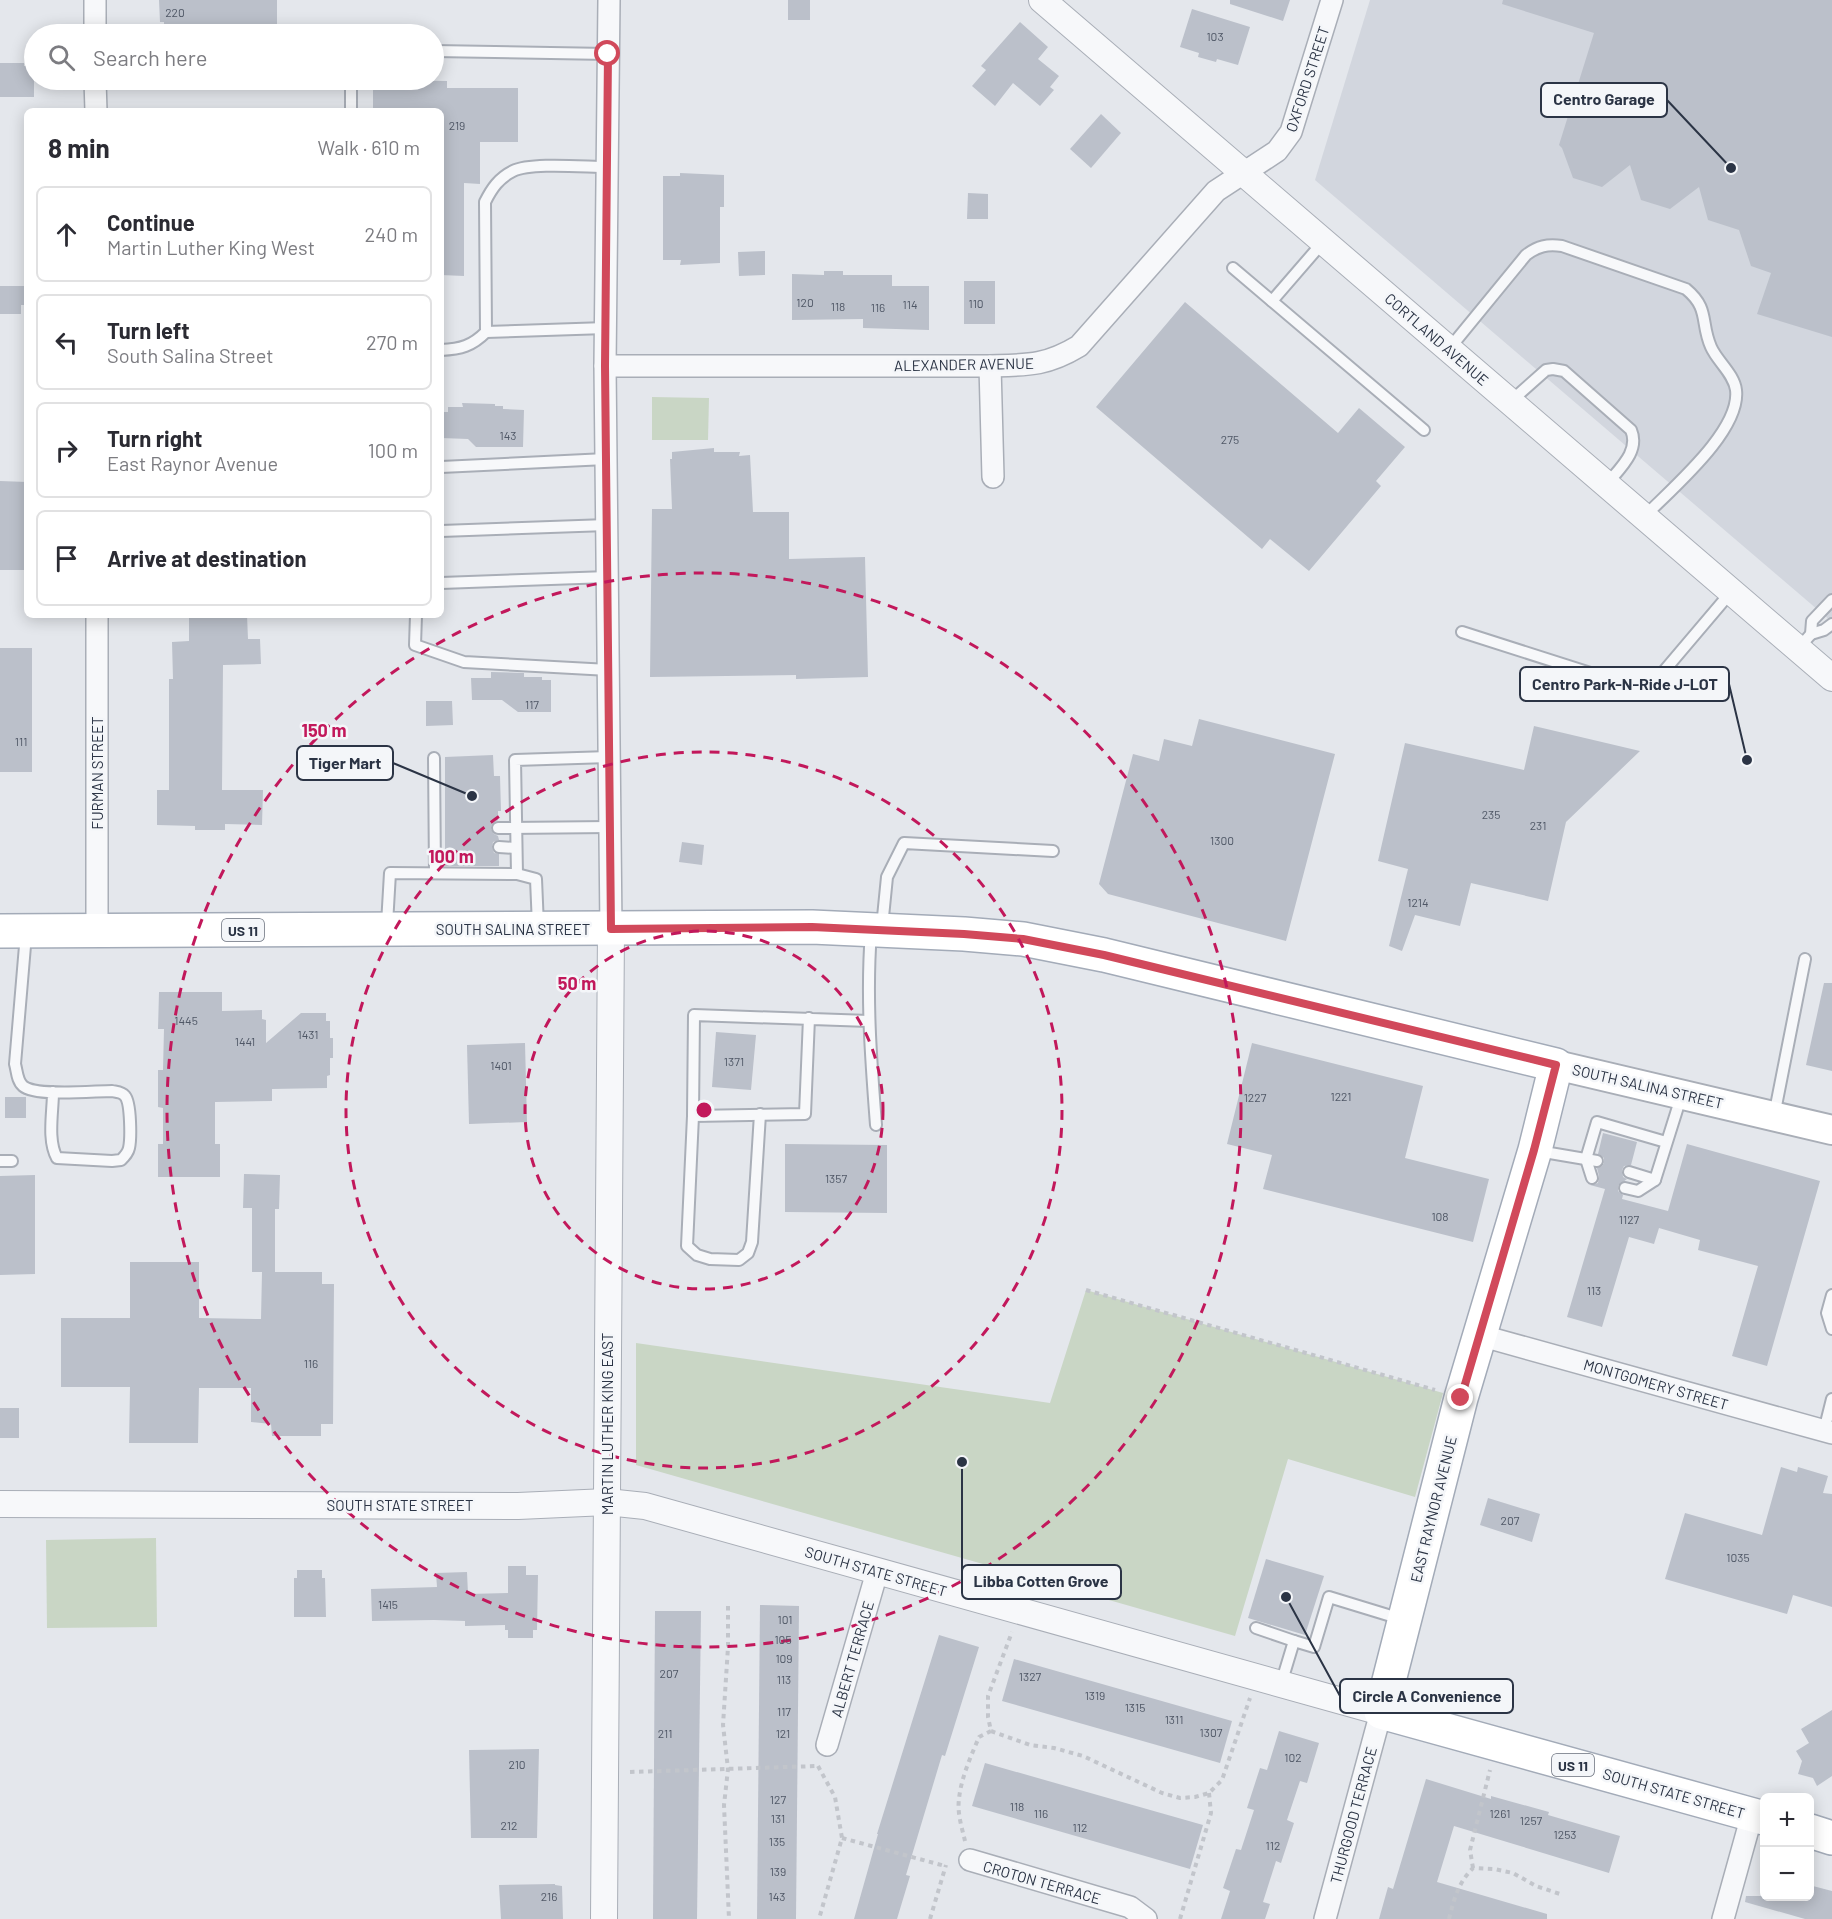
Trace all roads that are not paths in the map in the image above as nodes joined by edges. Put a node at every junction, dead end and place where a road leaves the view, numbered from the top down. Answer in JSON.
{"nodes":[{"id":1,"x":95,"y":0,"type":"edge"},
{"id":2,"x":609,"y":0,"type":"edge"},
{"id":3,"x":1042,"y":0,"type":"edge"},
{"id":4,"x":1332,"y":0,"type":"edge"},
{"id":5,"x":95,"y":24,"type":"edge"},
{"id":6,"x":444,"y":51,"type":"edge"},
{"id":7,"x":608,"y":54,"type":"junction"},
{"id":8,"x":95,"y":90,"type":"edge"},
{"id":9,"x":351,"y":90,"type":"edge"},
{"id":10,"x":96,"y":108,"type":"edge"},
{"id":11,"x":351,"y":108,"type":"edge"},
{"id":12,"x":607,"y":166,"type":"junction"},
{"id":13,"x":1244,"y":174,"type":"junction"},
{"id":14,"x":1323,"y":242,"type":"junction"},
{"id":15,"x":1233,"y":268,"type":"dead end"},
{"id":16,"x":1272,"y":301,"type":"junction"},
{"id":17,"x":606,"y":328,"type":"junction"},
{"id":18,"x":486,"y":332,"type":"junction"},
{"id":19,"x":1449,"y":349,"type":"junction"},
{"id":20,"x":444,"y":350,"type":"edge"},
{"id":21,"x":605,"y":366,"type":"junction"},
{"id":22,"x":990,"y":366,"type":"junction"},
{"id":23,"x":1510,"y":402,"type":"junction"},
{"id":24,"x":1424,"y":430,"type":"dead end"},
{"id":25,"x":606,"y":459,"type":"junction"},
{"id":26,"x":444,"y":467,"type":"edge"},
{"id":27,"x":993,"y":477,"type":"dead end"},
{"id":28,"x":1606,"y":485,"type":"junction"},
{"id":29,"x":1644,"y":517,"type":"junction"},
{"id":30,"x":607,"y":525,"type":"junction"},
{"id":31,"x":444,"y":531,"type":"edge"},
{"id":32,"x":608,"y":577,"type":"junction"},
{"id":33,"x":444,"y":583,"type":"edge"},
{"id":34,"x":1731,"y":592,"type":"junction"},
{"id":35,"x":1832,"y":600,"type":"edge"},
{"id":36,"x":97,"y":618,"type":"edge"},
{"id":37,"x":417,"y":618,"type":"edge"},
{"id":38,"x":1832,"y":624,"type":"edge"},
{"id":39,"x":1462,"y":632,"type":"dead end"},
{"id":40,"x":1804,"y":641,"type":"junction"},
{"id":41,"x":609,"y":670,"type":"junction"},
{"id":42,"x":1832,"y":678,"type":"edge"},
{"id":43,"x":609,"y":757,"type":"junction"},
{"id":44,"x":434,"y":758,"type":"dead end"},
{"id":45,"x":610,"y":827,"type":"junction"},
{"id":46,"x":498,"y":828,"type":"dead end"},
{"id":47,"x":516,"y":828,"type":"junction"},
{"id":48,"x":499,"y":847,"type":"dead end"},
{"id":49,"x":516,"y":848,"type":"junction"},
{"id":50,"x":1053,"y":851,"type":"dead end"},
{"id":51,"x":435,"y":873,"type":"junction"},
{"id":52,"x":517,"y":874,"type":"junction"},
{"id":53,"x":539,"y":929,"type":"junction"},
{"id":54,"x":611,"y":929,"type":"junction"},
{"id":55,"x":876,"y":929,"type":"junction"},
{"id":56,"x":387,"y":930,"type":"junction"},
{"id":57,"x":13,"y":931,"type":"edge"},
{"id":58,"x":97,"y":931,"type":"junction"},
{"id":59,"x":1805,"y":959,"type":"dead end"},
{"id":60,"x":809,"y":1018,"type":"junction"},
{"id":61,"x":869,"y":1021,"type":"junction"},
{"id":62,"x":1556,"y":1065,"type":"junction"},
{"id":63,"x":53,"y":1092,"type":"junction"},
{"id":64,"x":1682,"y":1094,"type":"junction"},
{"id":65,"x":760,"y":1114,"type":"junction"},
{"id":66,"x":693,"y":1116,"type":"junction"},
{"id":67,"x":1774,"y":1116,"type":"junction"},
{"id":68,"x":876,"y":1125,"type":"dead end"},
{"id":69,"x":1832,"y":1130,"type":"edge"},
{"id":70,"x":1666,"y":1142,"type":"junction"},
{"id":71,"x":1534,"y":1150,"type":"junction"},
{"id":72,"x":1591,"y":1160,"type":"junction"},
{"id":73,"x":0,"y":1161,"type":"edge"},
{"id":74,"x":12,"y":1161,"type":"dead end"},
{"id":75,"x":1629,"y":1172,"type":"dead end"},
{"id":76,"x":1592,"y":1178,"type":"dead end"},
{"id":77,"x":1655,"y":1180,"type":"junction"},
{"id":78,"x":1625,"y":1188,"type":"dead end"},
{"id":79,"x":1832,"y":1295,"type":"edge"},
{"id":80,"x":1832,"y":1329,"type":"edge"},
{"id":81,"x":1479,"y":1335,"type":"junction"},
{"id":82,"x":1832,"y":1399,"type":"edge"},
{"id":83,"x":1828,"y":1432,"type":"edge"},
{"id":84,"x":607,"y":1502,"type":"junction"},
{"id":85,"x":0,"y":1504,"type":"edge"},
{"id":86,"x":877,"y":1572,"type":"junction"},
{"id":87,"x":1404,"y":1620,"type":"junction"},
{"id":88,"x":1256,"y":1628,"type":"dead end"},
{"id":89,"x":1294,"y":1641,"type":"junction"},
{"id":90,"x":1269,"y":1681,"type":"junction"},
{"id":91,"x":1381,"y":1712,"type":"junction"},
{"id":92,"x":827,"y":1745,"type":"road end"},
{"id":93,"x":1758,"y":1816,"type":"edge"},
{"id":94,"x":1814,"y":1833,"type":"edge"},
{"id":95,"x":1832,"y":1838,"type":"edge"},
{"id":96,"x":969,"y":1855,"type":"road end"},
{"id":97,"x":604,"y":1919,"type":"edge"},
{"id":98,"x":1146,"y":1919,"type":"edge"},
{"id":99,"x":1325,"y":1919,"type":"edge"},
{"id":100,"x":1723,"y":1919,"type":"edge"}],
"edges":[{"from":1,"to":5,"type":"street"},
{"from":2,"to":7,"type":"street"},
{"from":3,"to":13,"type":"street","name":"CORTLAND AVENUE"},
{"from":4,"to":13,"type":"street","name":"OXFORD STREET"},
{"from":6,"to":7,"type":"lane"},
{"from":7,"to":12,"type":"street"},
{"from":8,"to":10,"type":"street"},
{"from":9,"to":11,"type":"lane"},
{"from":12,"to":17,"type":"street"},
{"from":12,"to":18,"type":"lane"},
{"from":13,"to":14,"type":"street","name":"CORTLAND AVENUE"},
{"from":13,"to":22,"type":"street","name":"ALEXANDER AVENUE"},
{"from":14,"to":16,"type":"lane"},
{"from":14,"to":19,"type":"street","name":"CORTLAND AVENUE"},
{"from":15,"to":16,"type":"lane"},
{"from":16,"to":24,"type":"lane"},
{"from":17,"to":18,"type":"lane"},
{"from":17,"to":21,"type":"street"},
{"from":18,"to":20,"type":"lane"},
{"from":19,"to":23,"type":"street","name":"CORTLAND AVENUE"},
{"from":19,"to":29,"type":"lane"},
{"from":21,"to":22,"type":"street","name":"ALEXANDER AVENUE"},
{"from":21,"to":25,"type":"street"},
{"from":22,"to":27,"type":"street"},
{"from":23,"to":28,"type":"street","name":"CORTLAND AVENUE"},
{"from":23,"to":28,"type":"lane"},
{"from":25,"to":26,"type":"lane"},
{"from":25,"to":30,"type":"street"},
{"from":28,"to":29,"type":"street","name":"CORTLAND AVENUE"},
{"from":29,"to":34,"type":"street","name":"CORTLAND AVENUE"},
{"from":30,"to":31,"type":"lane"},
{"from":30,"to":32,"type":"street"},
{"from":32,"to":33,"type":"lane"},
{"from":32,"to":41,"type":"street"},
{"from":34,"to":39,"type":"lane"},
{"from":34,"to":40,"type":"street","name":"CORTLAND AVENUE"},
{"from":35,"to":40,"type":"lane"},
{"from":36,"to":58,"type":"street","name":"FURMAN STREET"},
{"from":37,"to":41,"type":"lane"},
{"from":38,"to":40,"type":"lane"},
{"from":40,"to":42,"type":"street","name":"CORTLAND AVENUE"},
{"from":41,"to":43,"type":"street"},
{"from":43,"to":45,"type":"street"},
{"from":43,"to":47,"type":"lane"},
{"from":44,"to":51,"type":"lane"},
{"from":45,"to":47,"type":"lane"},
{"from":45,"to":54,"type":"street"},
{"from":46,"to":47,"type":"lane"},
{"from":47,"to":49,"type":"lane"},
{"from":48,"to":49,"type":"lane"},
{"from":49,"to":52,"type":"lane"},
{"from":50,"to":55,"type":"lane"},
{"from":51,"to":52,"type":"lane"},
{"from":51,"to":56,"type":"lane"},
{"from":52,"to":53,"type":"lane"},
{"from":53,"to":54,"type":"main road","name":"SOUTH SALINA STREET","number":"US 11"},
{"from":53,"to":56,"type":"main road","name":"SOUTH SALINA STREET","number":"US 11"},
{"from":54,"to":55,"type":"main road","name":"SOUTH SALINA STREET","number":"US 11"},
{"from":54,"to":84,"type":"street","name":"MARTIN LUTHER KING EAST"},
{"from":55,"to":61,"type":"lane"},
{"from":55,"to":62,"type":"main road","name":"SOUTH SALINA STREET","number":"US 11"},
{"from":56,"to":58,"type":"main road","name":"SOUTH SALINA STREET","number":"US 11"},
{"from":57,"to":58,"type":"main road","name":"SOUTH SALINA STREET","number":"US 11"},
{"from":57,"to":63,"type":"lane"},
{"from":59,"to":67,"type":"lane"},
{"from":60,"to":61,"type":"lane"},
{"from":60,"to":65,"type":"lane"},
{"from":60,"to":66,"type":"lane"},
{"from":61,"to":68,"type":"lane"},
{"from":62,"to":64,"type":"main road","name":"SOUTH SALINA STREET"},
{"from":62,"to":71,"type":"main road","name":"EAST RAYNOR AVENUE"},
{"from":63,"to":63,"type":"lane"},
{"from":64,"to":67,"type":"main road","name":"SOUTH SALINA STREET"},
{"from":64,"to":70,"type":"lane"},
{"from":65,"to":66,"type":"lane"},
{"from":65,"to":66,"type":"lane"},
{"from":67,"to":69,"type":"main road","name":"SOUTH SALINA STREET"},
{"from":70,"to":72,"type":"lane"},
{"from":70,"to":77,"type":"lane"},
{"from":71,"to":72,"type":"lane"},
{"from":71,"to":81,"type":"main road","name":"EAST RAYNOR AVENUE"},
{"from":72,"to":76,"type":"lane"},
{"from":73,"to":74,"type":"lane"},
{"from":75,"to":77,"type":"lane"},
{"from":77,"to":78,"type":"lane"},
{"from":79,"to":80,"type":"lane"},
{"from":81,"to":83,"type":"street","name":"MONTGOMERY STREET"},
{"from":81,"to":87,"type":"main road","name":"EAST RAYNOR AVENUE"},
{"from":82,"to":83,"type":"lane"},
{"from":84,"to":85,"type":"street","name":"SOUTH STATE STREET"},
{"from":84,"to":86,"type":"street","name":"SOUTH STATE STREET"},
{"from":84,"to":97,"type":"street","name":"MARTIN LUTHER KING EAST"},
{"from":86,"to":90,"type":"street","name":"SOUTH STATE STREET"},
{"from":86,"to":92,"type":"street","name":"ALBERT TERRACE"},
{"from":87,"to":89,"type":"lane"},
{"from":87,"to":91,"type":"main road","name":"EAST RAYNOR AVENUE"},
{"from":88,"to":89,"type":"lane"},
{"from":89,"to":90,"type":"lane"},
{"from":90,"to":91,"type":"street","name":"SOUTH STATE STREET"},
{"from":91,"to":93,"type":"main road","name":"SOUTH STATE STREET","number":"US 11"},
{"from":91,"to":99,"type":"street","name":"THURGOOD TERRACE"},
{"from":93,"to":100,"type":"street"},
{"from":94,"to":95,"type":"main road"},
{"from":96,"to":98,"type":"street","name":"CROTON TERRACE"}]}
